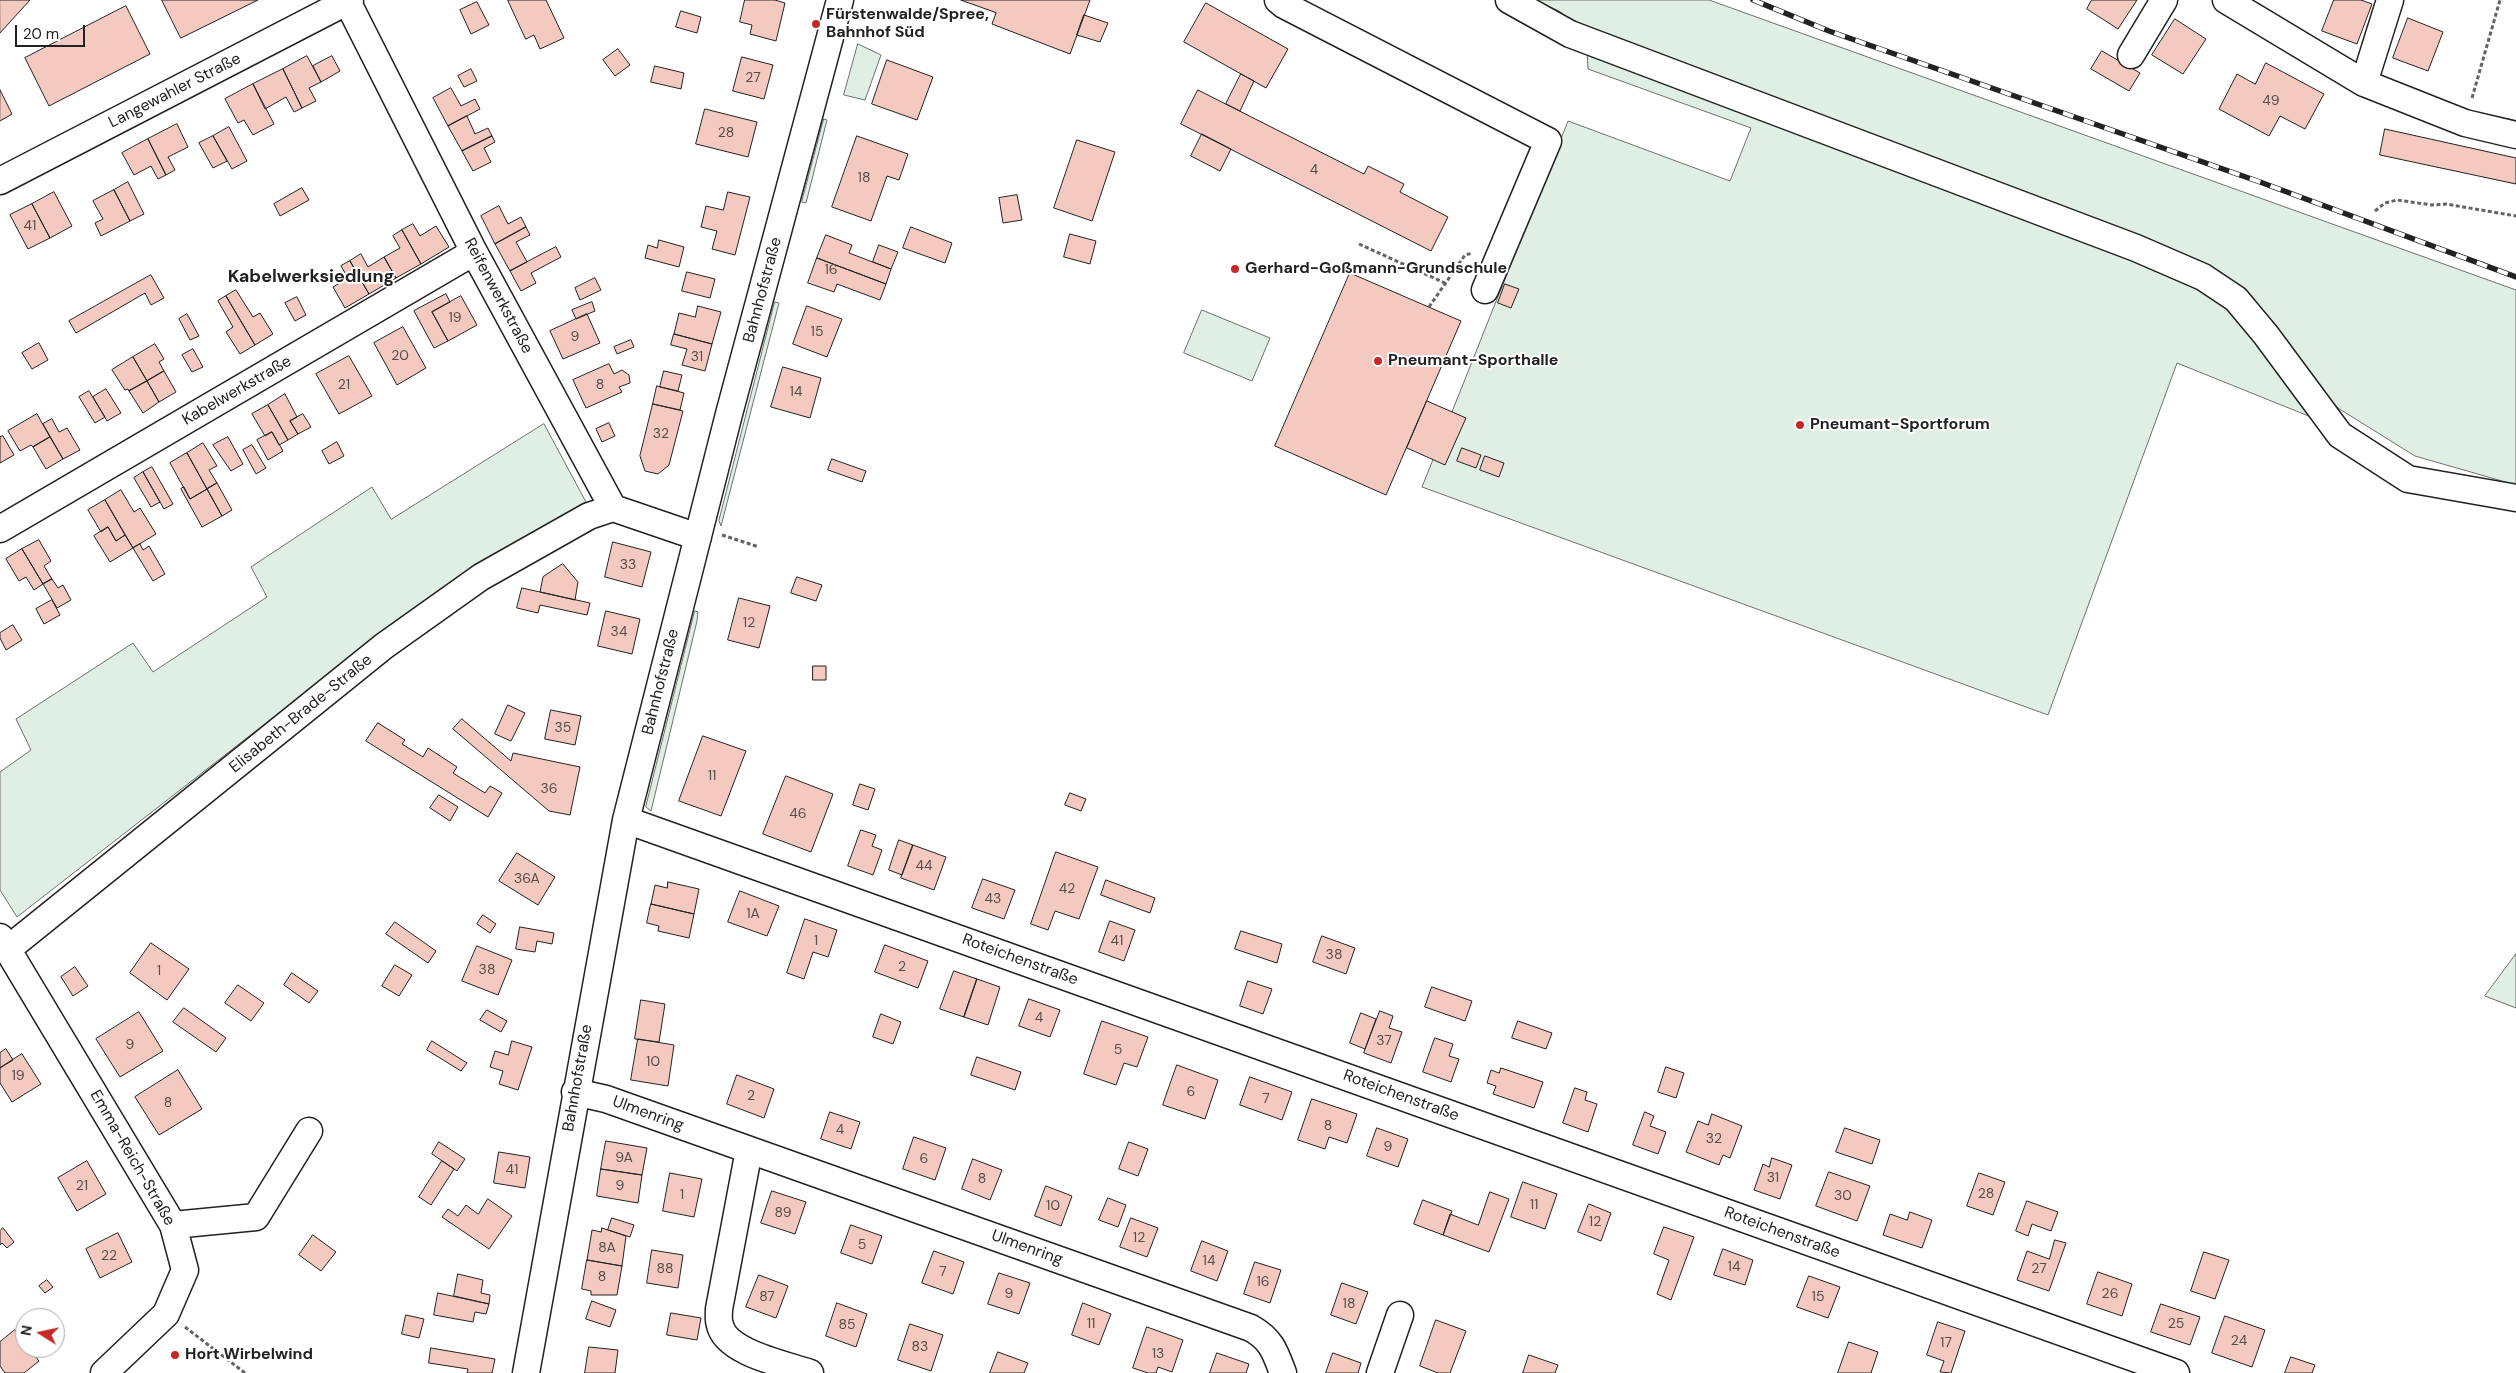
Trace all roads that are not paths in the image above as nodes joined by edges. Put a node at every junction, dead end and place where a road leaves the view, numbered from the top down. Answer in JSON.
{"nodes":[{"id":1,"x":840,"y":0,"type":"edge"},
{"id":2,"x":1278,"y":0,"type":"edge"},
{"id":3,"x":1509,"y":0,"type":"edge"},
{"id":4,"x":2164,"y":0,"type":"edge"},
{"id":5,"x":2226,"y":0,"type":"edge"},
{"id":6,"x":2390,"y":0,"type":"edge"},
{"id":7,"x":348,"y":1,"type":"edge"},
{"id":8,"x":2131,"y":55,"type":"dead end"},
{"id":9,"x":2364,"y":83,"type":"junction"},
{"id":10,"x":2516,"y":135,"type":"edge"},
{"id":11,"x":0,"y":181,"type":"edge"},
{"id":12,"x":474,"y":252,"type":"junction"},
{"id":13,"x":1485,"y":290,"type":"dead end"},
{"id":14,"x":2516,"y":498,"type":"edge"},
{"id":15,"x":613,"y":508,"type":"junction"},
{"id":16,"x":0,"y":530,"type":"edge"},
{"id":17,"x":698,"y":537,"type":"junction"},
{"id":18,"x":626,"y":820,"type":"junction"},
{"id":19,"x":4,"y":943,"type":"edge"},
{"id":20,"x":575,"y":1092,"type":"junction"},
{"id":21,"x":309,"y":1130,"type":"dead end"},
{"id":22,"x":749,"y":1150,"type":"junction"},
{"id":23,"x":173,"y":1225,"type":"junction"},
{"id":24,"x":1400,"y":1315,"type":"dead end"},
{"id":25,"x":104,"y":1373,"type":"edge"},
{"id":26,"x":526,"y":1373,"type":"edge"},
{"id":27,"x":810,"y":1373,"type":"edge"},
{"id":28,"x":1283,"y":1373,"type":"edge"},
{"id":29,"x":1380,"y":1373,"type":"edge"},
{"id":30,"x":2176,"y":1373,"type":"edge"}],
"edges":[{"from":1,"to":17,"type":"street","name":"Bahnhofstraße"},
{"from":2,"to":13,"type":"street"},
{"from":3,"to":14,"type":"street"},
{"from":4,"to":8,"type":"street"},
{"from":5,"to":9,"type":"street"},
{"from":6,"to":9,"type":"street"},
{"from":7,"to":11,"type":"street","name":"Langewahler Straße"},
{"from":7,"to":12,"type":"street","name":"Reifenwerkstraße"},
{"from":9,"to":10,"type":"street"},
{"from":12,"to":15,"type":"street","name":"Reifenwerkstraße"},
{"from":12,"to":16,"type":"street","name":"Kabelwerkstraße"},
{"from":15,"to":17,"type":"street"},
{"from":15,"to":19,"type":"street","name":"Elisabeth-Brade-Straße"},
{"from":17,"to":18,"type":"street","name":"Bahnhofstraße"},
{"from":18,"to":20,"type":"street","name":"Bahnhofstraße"},
{"from":18,"to":30,"type":"street","name":"Roteichenstraße"},
{"from":19,"to":23,"type":"street","name":"Emma-Reich-Straße"},
{"from":20,"to":22,"type":"street","name":"Ulmenring"},
{"from":20,"to":26,"type":"street","name":"Bahnhofstraße"},
{"from":21,"to":23,"type":"street"},
{"from":22,"to":27,"type":"street"},
{"from":22,"to":28,"type":"street","name":"Ulmenring"},
{"from":23,"to":25,"type":"street","name":"Emma-Reich-Straße"},
{"from":24,"to":29,"type":"street"}]}
